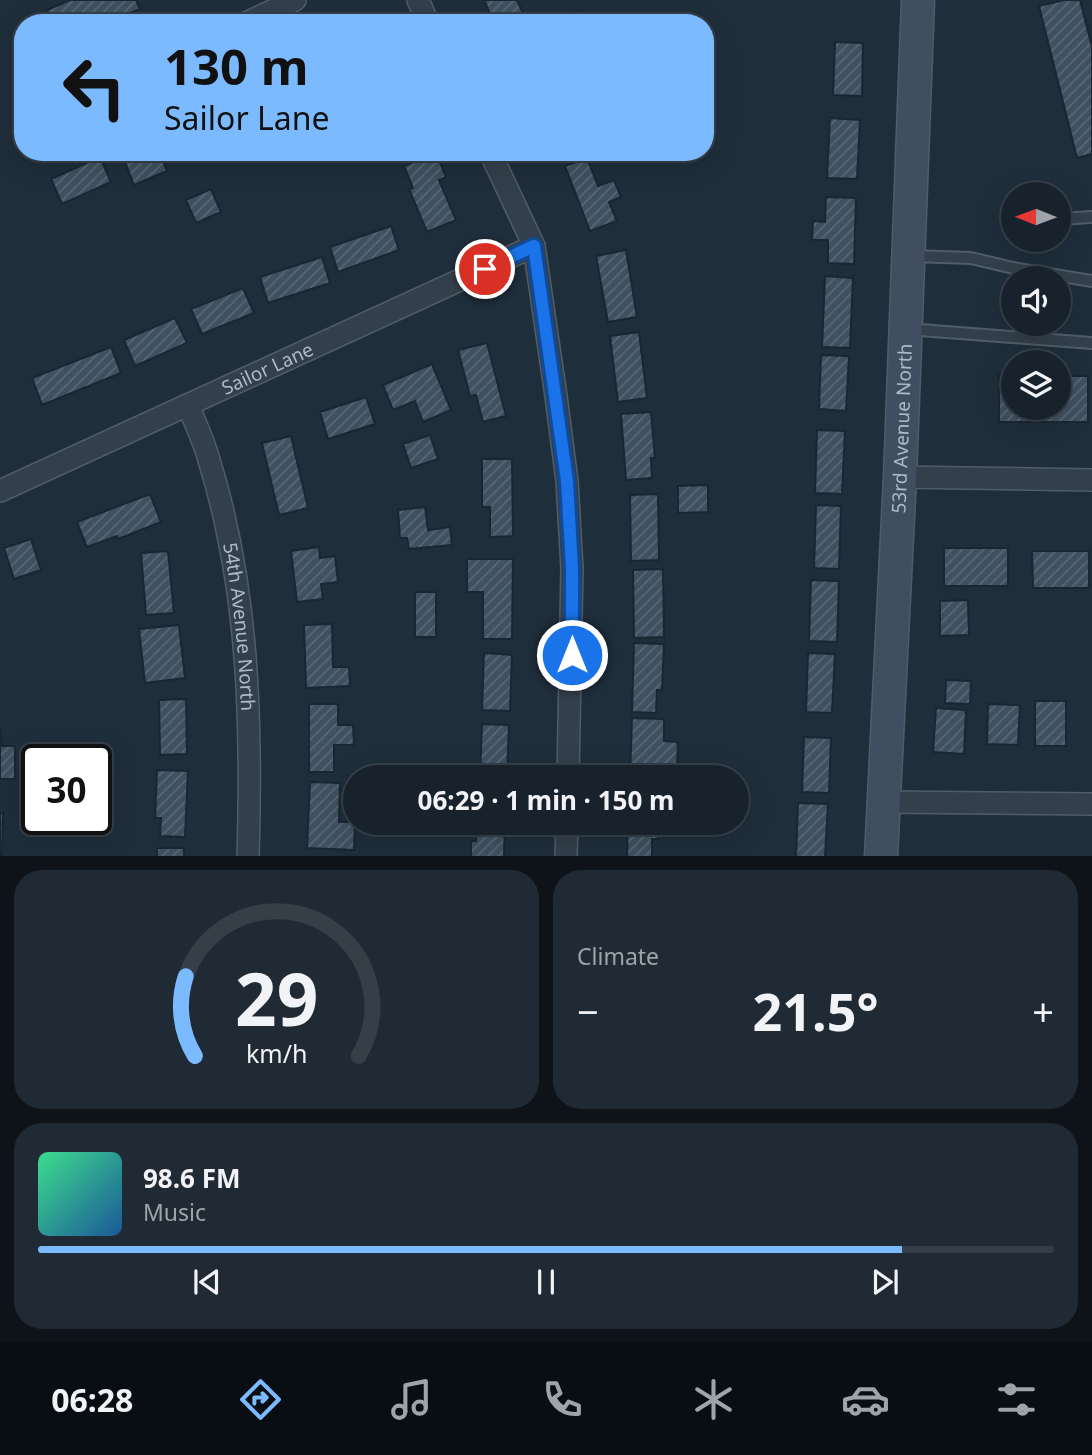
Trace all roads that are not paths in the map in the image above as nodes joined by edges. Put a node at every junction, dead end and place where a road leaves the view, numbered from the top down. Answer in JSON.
{"nodes":[{"id":1,"x":295,"y":0,"type":"edge"},
{"id":2,"x":918,"y":0,"type":"edge"},
{"id":3,"x":265,"y":14,"type":"edge"},
{"id":4,"x":494,"y":161,"type":"edge"},
{"id":5,"x":1092,"y":217,"type":"edge"},
{"id":6,"x":1071,"y":218,"type":"edge"},
{"id":7,"x":534,"y":246,"type":"junction"},
{"id":8,"x":907,"y":256,"type":"junction"},
{"id":9,"x":1092,"y":281,"type":"edge"},
{"id":10,"x":905,"y":328,"type":"junction"},
{"id":11,"x":1092,"y":343,"type":"edge"},
{"id":12,"x":188,"y":405,"type":"junction"},
{"id":13,"x":900,"y":477,"type":"junction"},
{"id":14,"x":1092,"y":480,"type":"edge"},
{"id":15,"x":0,"y":491,"type":"edge"},
{"id":16,"x":568,"y":765,"type":"edge"},
{"id":17,"x":883,"y":802,"type":"junction"},
{"id":18,"x":1092,"y":804,"type":"edge"},
{"id":19,"x":567,"y":835,"type":"edge"},
{"id":20,"x":248,"y":856,"type":"edge"},
{"id":21,"x":566,"y":856,"type":"edge"},
{"id":22,"x":881,"y":856,"type":"edge"}],
"edges":[{"from":1,"to":3,"type":"street"},
{"from":2,"to":8,"type":"street","name":"53rd Avenue North"},
{"from":4,"to":7,"type":"street"},
{"from":5,"to":6,"type":"lane"},
{"from":7,"to":12,"type":"street","name":"Sailor Lane"},
{"from":7,"to":16,"type":"street"},
{"from":8,"to":9,"type":"lane"},
{"from":8,"to":10,"type":"street","name":"53rd Avenue North"},
{"from":10,"to":11,"type":"lane"},
{"from":10,"to":13,"type":"street","name":"53rd Avenue North"},
{"from":12,"to":15,"type":"street","name":"Sailor Lane"},
{"from":12,"to":20,"type":"street","name":"54th Avenue North"},
{"from":13,"to":14,"type":"street"},
{"from":13,"to":17,"type":"street","name":"53rd Avenue North"},
{"from":17,"to":18,"type":"street"},
{"from":17,"to":22,"type":"street","name":"53rd Avenue North"},
{"from":19,"to":21,"type":"street"}]}
